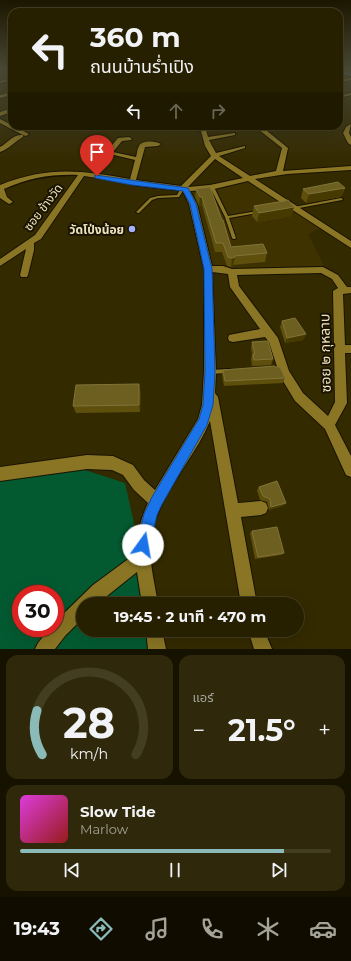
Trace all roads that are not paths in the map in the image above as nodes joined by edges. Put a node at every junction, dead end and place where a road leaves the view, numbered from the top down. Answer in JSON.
{"nodes":[{"id":1,"x":351,"y":126,"type":"edge"},
{"id":2,"x":15,"y":130,"type":"edge"},
{"id":3,"x":204,"y":130,"type":"edge"},
{"id":4,"x":262,"y":130,"type":"edge"},
{"id":5,"x":232,"y":134,"type":"dead end"},
{"id":6,"x":129,"y":139,"type":"dead end"},
{"id":7,"x":206,"y":139,"type":"junction"},
{"id":8,"x":351,"y":143,"type":"edge"},
{"id":9,"x":158,"y":144,"type":"dead end"},
{"id":10,"x":243,"y":146,"type":"dead end"},
{"id":11,"x":88,"y":148,"type":"dead end"},
{"id":12,"x":0,"y":150,"type":"edge"},
{"id":13,"x":108,"y":153,"type":"junction"},
{"id":14,"x":214,"y":156,"type":"junction"},
{"id":15,"x":139,"y":159,"type":"junction"},
{"id":16,"x":351,"y":168,"type":"edge"},
{"id":17,"x":279,"y":173,"type":"junction"},
{"id":18,"x":82,"y":174,"type":"junction"},
{"id":19,"x":249,"y":179,"type":"junction"},
{"id":20,"x":132,"y":183,"type":"junction"},
{"id":21,"x":212,"y":187,"type":"junction"},
{"id":22,"x":0,"y":188,"type":"edge"},
{"id":23,"x":184,"y":189,"type":"junction"},
{"id":24,"x":341,"y":200,"type":"dead end"},
{"id":25,"x":9,"y":202,"type":"dead end"},
{"id":26,"x":294,"y":208,"type":"junction"},
{"id":27,"x":266,"y":211,"type":"edge"},
{"id":28,"x":138,"y":212,"type":"dead end"},
{"id":29,"x":227,"y":217,"type":"junction"},
{"id":30,"x":234,"y":238,"type":"dead end"},
{"id":31,"x":349,"y":241,"type":"edge"},
{"id":32,"x":30,"y":242,"type":"junction"},
{"id":33,"x":0,"y":263,"type":"edge"},
{"id":34,"x":208,"y":269,"type":"junction"},
{"id":35,"x":232,"y":272,"type":"junction"},
{"id":36,"x":24,"y":275,"type":"dead end"},
{"id":37,"x":348,"y":291,"type":"edge"},
{"id":38,"x":268,"y":332,"type":"junction"},
{"id":39,"x":233,"y":338,"type":"dead end"},
{"id":40,"x":340,"y":349,"type":"junction"},
{"id":41,"x":351,"y":349,"type":"edge"},
{"id":42,"x":233,"y":370,"type":"edge"},
{"id":43,"x":210,"y":378,"type":"junction"},
{"id":44,"x":328,"y":425,"type":"junction"},
{"id":45,"x":351,"y":470,"type":"edge"},
{"id":46,"x":0,"y":474,"type":"edge"},
{"id":47,"x":156,"y":501,"type":"junction"},
{"id":48,"x":261,"y":508,"type":"dead end"},
{"id":49,"x":232,"y":511,"type":"junction"},
{"id":50,"x":143,"y":558,"type":"junction"},
{"id":51,"x":93,"y":597,"type":"edge"},
{"id":52,"x":149,"y":597,"type":"edge"},
{"id":53,"x":248,"y":597,"type":"edge"},
{"id":54,"x":76,"y":614,"type":"edge"},
{"id":55,"x":155,"y":637,"type":"edge"},
{"id":56,"x":258,"y":637,"type":"edge"},
{"id":57,"x":44,"y":649,"type":"edge"},
{"id":58,"x":157,"y":649,"type":"edge"},
{"id":59,"x":262,"y":649,"type":"edge"}],
"edges":[{"from":1,"to":8,"type":"street"},
{"from":2,"to":12,"type":"street"},
{"from":3,"to":7,"type":"street"},
{"from":4,"to":17,"type":"street"},
{"from":5,"to":7,"type":"street"},
{"from":6,"to":13,"type":"street"},
{"from":7,"to":14,"type":"street"},
{"from":9,"to":15,"type":"street"},
{"from":10,"to":14,"type":"street"},
{"from":11,"to":13,"type":"street"},
{"from":13,"to":15,"type":"street"},
{"from":14,"to":19,"type":"street"},
{"from":14,"to":23,"type":"street"},
{"from":15,"to":20,"type":"street"},
{"from":16,"to":17,"type":"street"},
{"from":17,"to":19,"type":"street"},
{"from":18,"to":20,"type":"street"},
{"from":18,"to":22,"type":"street"},
{"from":18,"to":32,"type":"street","name":"ซอย ข้างวัด"},
{"from":19,"to":21,"type":"street"},
{"from":19,"to":26,"type":"street"},
{"from":20,"to":23,"type":"street"},
{"from":21,"to":23,"type":"street"},
{"from":21,"to":29,"type":"lane"},
{"from":22,"to":25,"type":"street"},
{"from":23,"to":28,"type":"lane"},
{"from":23,"to":34,"type":"street"},
{"from":24,"to":26,"type":"lane"},
{"from":26,"to":31,"type":"street"},
{"from":27,"to":29,"type":"lane"},
{"from":29,"to":30,"type":"lane"},
{"from":32,"to":33,"type":"street","name":"ซอย ข้างวัด"},
{"from":32,"to":36,"type":"street"},
{"from":34,"to":35,"type":"street"},
{"from":34,"to":43,"type":"street"},
{"from":35,"to":37,"type":"street"},
{"from":35,"to":38,"type":"street"},
{"from":37,"to":40,"type":"street","name":"ซอย ๒ กุหลาบ"},
{"from":38,"to":39,"type":"street"},
{"from":38,"to":44,"type":"street"},
{"from":40,"to":41,"type":"street"},
{"from":40,"to":44,"type":"street","name":"ซอย ๒ กุหลาบ"},
{"from":42,"to":43,"type":"lane"},
{"from":43,"to":47,"type":"street"},
{"from":43,"to":49,"type":"street"},
{"from":44,"to":45,"type":"street"},
{"from":46,"to":47,"type":"street"},
{"from":47,"to":50,"type":"street"},
{"from":48,"to":49,"type":"street"},
{"from":49,"to":53,"type":"street"},
{"from":50,"to":51,"type":"street"},
{"from":50,"to":52,"type":"street"},
{"from":54,"to":57,"type":"street"},
{"from":55,"to":58,"type":"street"},
{"from":56,"to":59,"type":"street"}]}
